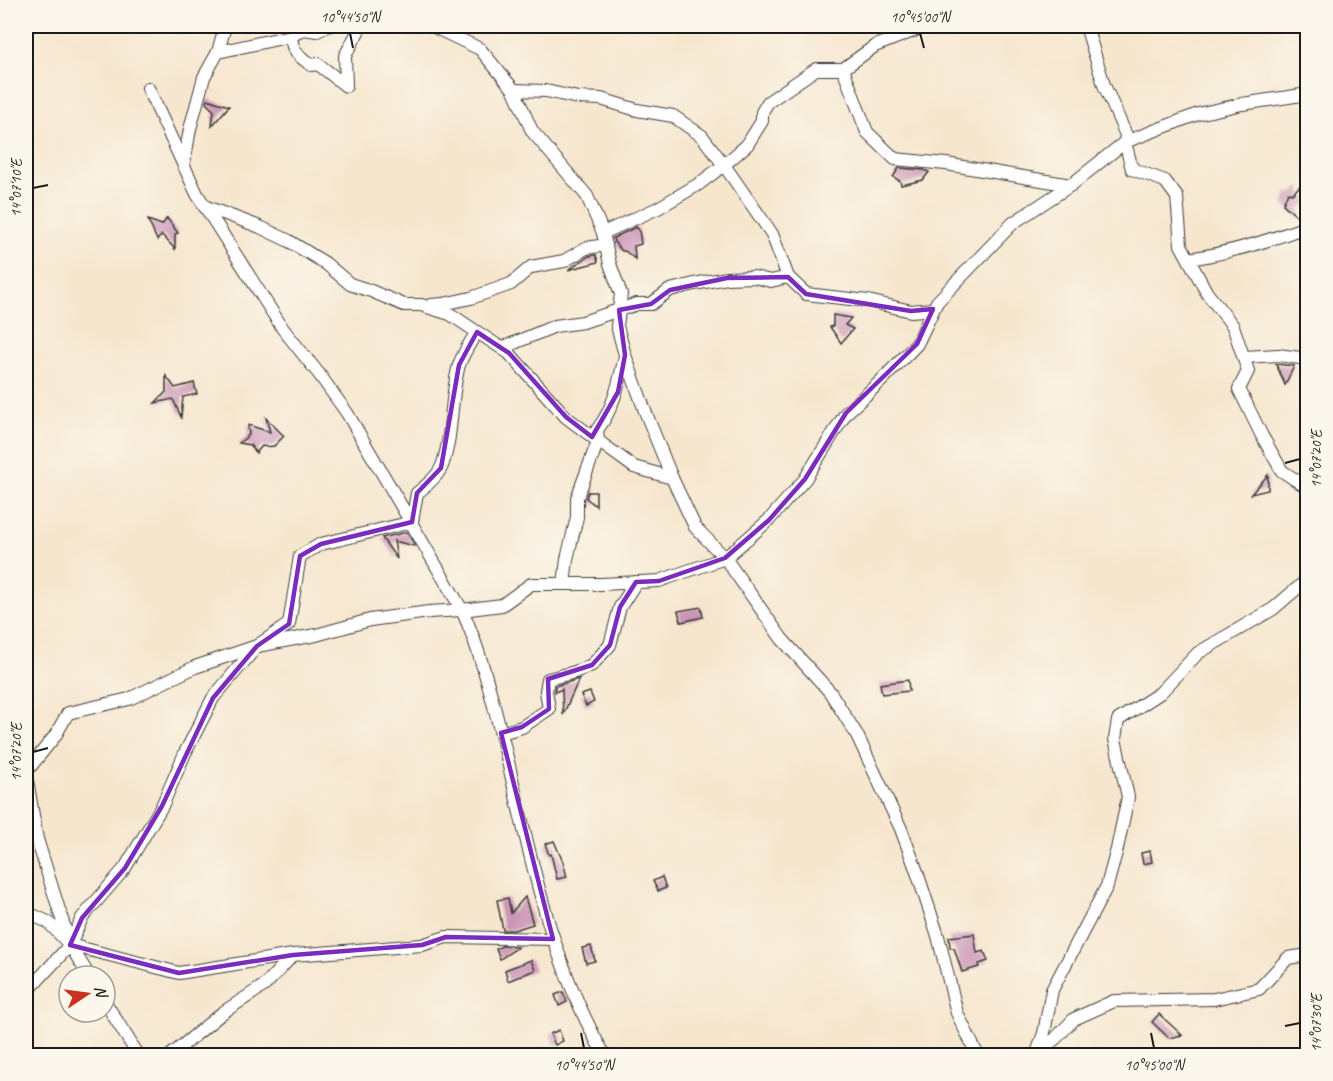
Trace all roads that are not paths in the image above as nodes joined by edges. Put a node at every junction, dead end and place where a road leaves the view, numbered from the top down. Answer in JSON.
{"nodes":[{"id":1,"x":225,"y":26,"type":"edge"},
{"id":2,"x":328,"y":26,"type":"edge"},
{"id":3,"x":361,"y":26,"type":"edge"},
{"id":4,"x":432,"y":26,"type":"edge"},
{"id":5,"x":926,"y":26,"type":"edge"},
{"id":6,"x":1086,"y":26,"type":"edge"},
{"id":7,"x":291,"y":36,"type":"junction"},
{"id":8,"x":218,"y":52,"type":"junction"},
{"id":9,"x":843,"y":69,"type":"junction"},
{"id":10,"x":148,"y":88,"type":"dead end"},
{"id":11,"x":514,"y":90,"type":"junction"},
{"id":12,"x":1308,"y":94,"type":"edge"},
{"id":13,"x":1125,"y":142,"type":"junction"},
{"id":14,"x":183,"y":164,"type":"junction"},
{"id":15,"x":724,"y":165,"type":"junction"},
{"id":16,"x":1071,"y":185,"type":"junction"},
{"id":17,"x":204,"y":206,"type":"junction"},
{"id":18,"x":1308,"y":226,"type":"edge"},
{"id":19,"x":604,"y":239,"type":"junction"},
{"id":20,"x":1188,"y":259,"type":"junction"},
{"id":21,"x":788,"y":278,"type":"junction"},
{"id":22,"x":421,"y":305,"type":"junction"},
{"id":23,"x":933,"y":309,"type":"junction"},
{"id":24,"x":619,"y":310,"type":"junction"},
{"id":25,"x":477,"y":332,"type":"junction"},
{"id":26,"x":502,"y":348,"type":"junction"},
{"id":27,"x":625,"y":355,"type":"junction"},
{"id":28,"x":1244,"y":357,"type":"junction"},
{"id":29,"x":1308,"y":359,"type":"edge"},
{"id":30,"x":598,"y":441,"type":"junction"},
{"id":31,"x":672,"y":478,"type":"junction"},
{"id":32,"x":1308,"y":488,"type":"edge"},
{"id":33,"x":412,"y":522,"type":"junction"},
{"id":34,"x":725,"y":558,"type":"junction"},
{"id":35,"x":1308,"y":579,"type":"edge"},
{"id":36,"x":636,"y":582,"type":"junction"},
{"id":37,"x":564,"y":584,"type":"junction"},
{"id":38,"x":462,"y":610,"type":"junction"},
{"id":39,"x":257,"y":646,"type":"junction"},
{"id":40,"x":501,"y":733,"type":"junction"},
{"id":41,"x":26,"y":773,"type":"edge"},
{"id":42,"x":26,"y":912,"type":"edge"},
{"id":43,"x":553,"y":939,"type":"junction"},
{"id":44,"x":70,"y":945,"type":"junction"},
{"id":45,"x":293,"y":955,"type":"junction"},
{"id":46,"x":1308,"y":955,"type":"edge"},
{"id":47,"x":82,"y":964,"type":"edge"},
{"id":48,"x":26,"y":993,"type":"edge"},
{"id":49,"x":117,"y":1021,"type":"edge"},
{"id":50,"x":1037,"y":1054,"type":"edge"},
{"id":51,"x":140,"y":1056,"type":"edge"},
{"id":52,"x":170,"y":1056,"type":"edge"},
{"id":53,"x":605,"y":1056,"type":"edge"},
{"id":54,"x":978,"y":1056,"type":"edge"}],
"edges":[{"from":1,"to":8,"type":"street"},
{"from":2,"to":7,"type":"street"},
{"from":3,"to":7,"type":"street"},
{"from":4,"to":11,"type":"street"},
{"from":5,"to":9,"type":"street"},
{"from":6,"to":13,"type":"street"},
{"from":7,"to":8,"type":"street"},
{"from":8,"to":14,"type":"street"},
{"from":9,"to":15,"type":"street"},
{"from":9,"to":16,"type":"street"},
{"from":10,"to":14,"type":"street"},
{"from":11,"to":15,"type":"street"},
{"from":11,"to":19,"type":"street"},
{"from":12,"to":13,"type":"street"},
{"from":13,"to":16,"type":"street"},
{"from":13,"to":20,"type":"street"},
{"from":14,"to":17,"type":"street"},
{"from":15,"to":19,"type":"street"},
{"from":15,"to":21,"type":"street"},
{"from":16,"to":23,"type":"street"},
{"from":17,"to":22,"type":"street"},
{"from":17,"to":33,"type":"street"},
{"from":18,"to":20,"type":"street"},
{"from":19,"to":22,"type":"street"},
{"from":19,"to":24,"type":"street"},
{"from":20,"to":28,"type":"street"},
{"from":21,"to":23,"type":"street"},
{"from":21,"to":24,"type":"street"},
{"from":22,"to":25,"type":"street"},
{"from":23,"to":34,"type":"street"},
{"from":24,"to":26,"type":"street"},
{"from":24,"to":27,"type":"street"},
{"from":25,"to":26,"type":"street"},
{"from":25,"to":33,"type":"street"},
{"from":26,"to":30,"type":"street"},
{"from":27,"to":30,"type":"street"},
{"from":27,"to":31,"type":"street"},
{"from":28,"to":29,"type":"street"},
{"from":28,"to":32,"type":"street"},
{"from":30,"to":31,"type":"street"},
{"from":30,"to":37,"type":"street"},
{"from":31,"to":34,"type":"street"},
{"from":33,"to":38,"type":"street"},
{"from":33,"to":39,"type":"street"},
{"from":34,"to":36,"type":"street"},
{"from":34,"to":54,"type":"street"},
{"from":35,"to":50,"type":"street"},
{"from":36,"to":37,"type":"street"},
{"from":36,"to":40,"type":"street"},
{"from":37,"to":38,"type":"street"},
{"from":38,"to":39,"type":"street"},
{"from":38,"to":40,"type":"street"},
{"from":39,"to":41,"type":"street"},
{"from":39,"to":44,"type":"street"},
{"from":40,"to":43,"type":"street"},
{"from":41,"to":44,"type":"street"},
{"from":42,"to":44,"type":"street"},
{"from":43,"to":45,"type":"street"},
{"from":43,"to":53,"type":"street"},
{"from":44,"to":45,"type":"street"},
{"from":44,"to":47,"type":"street"},
{"from":44,"to":48,"type":"street"},
{"from":45,"to":52,"type":"street"},
{"from":46,"to":50,"type":"street"},
{"from":49,"to":51,"type":"street"}]}
